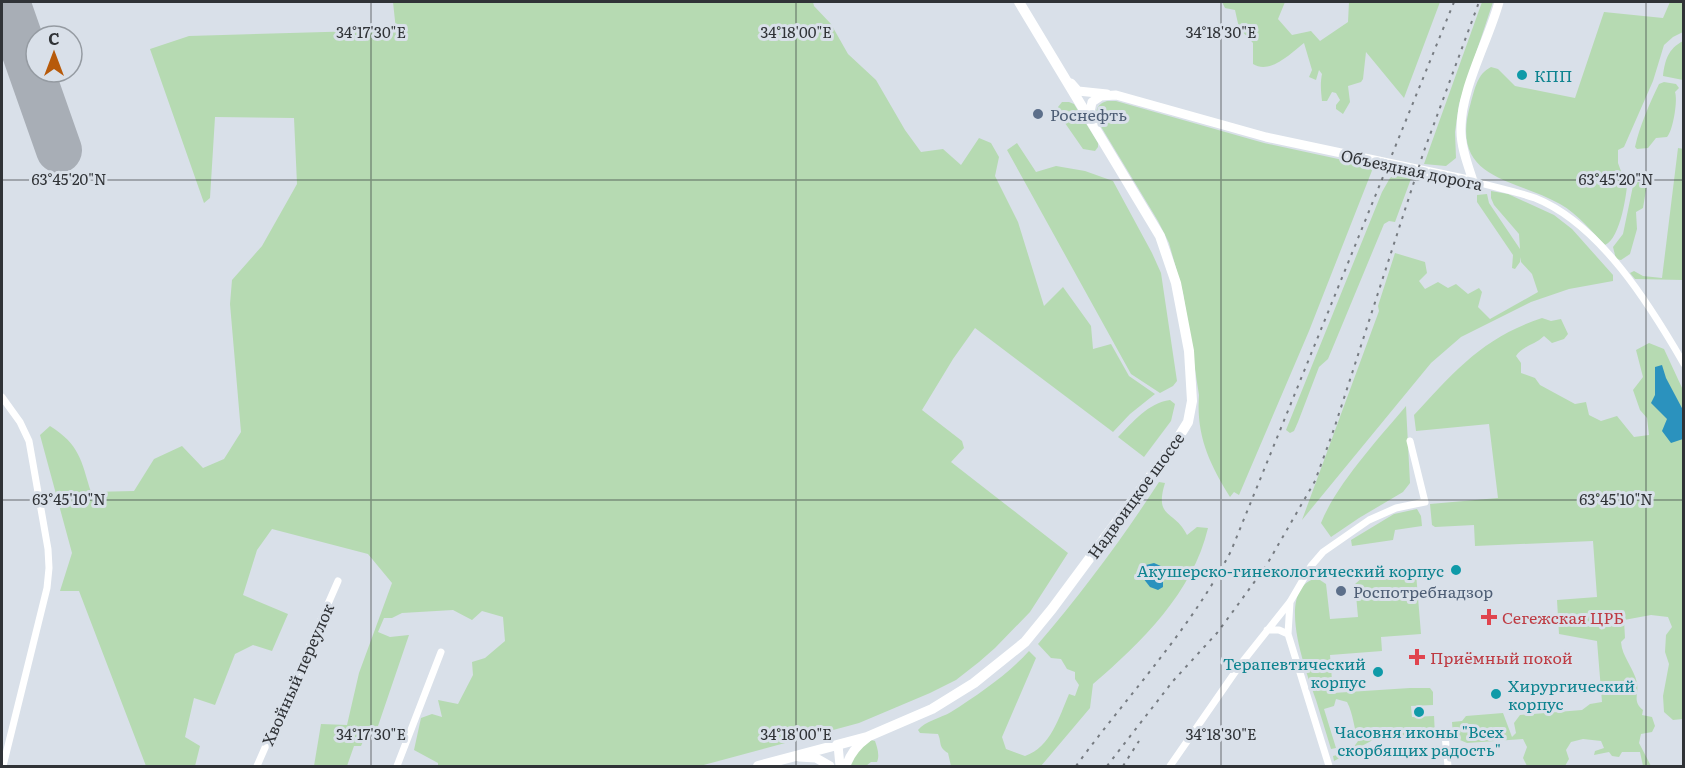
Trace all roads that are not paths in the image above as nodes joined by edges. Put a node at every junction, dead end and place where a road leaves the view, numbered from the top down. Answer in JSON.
{"nodes":[{"id":1,"x":1019,"y":2,"type":"edge"},
{"id":2,"x":1499,"y":2,"type":"edge"},
{"id":3,"x":1060,"y":70,"type":"junction"},
{"id":4,"x":1116,"y":95,"type":"junction"},
{"id":5,"x":1093,"y":124,"type":"junction"},
{"id":6,"x":1473,"y":181,"type":"junction"},
{"id":7,"x":1683,"y":364,"type":"edge"},
{"id":8,"x":2,"y":398,"type":"edge"},
{"id":9,"x":1410,"y":441,"type":"dead end"},
{"id":10,"x":338,"y":581,"type":"dead end"},
{"id":11,"x":1290,"y":602,"type":"junction"},
{"id":12,"x":1267,"y":630,"type":"junction"},
{"id":13,"x":1288,"y":634,"type":"junction"},
{"id":14,"x":441,"y":652,"type":"dead end"},
{"id":15,"x":1445,"y":735,"type":"dead end"},
{"id":16,"x":867,"y":737,"type":"junction"},
{"id":17,"x":838,"y":745,"type":"junction"},
{"id":18,"x":788,"y":759,"type":"junction"},
{"id":19,"x":3,"y":766,"type":"edge"},
{"id":20,"x":257,"y":766,"type":"edge"},
{"id":21,"x":397,"y":766,"type":"edge"},
{"id":22,"x":758,"y":766,"type":"edge"},
{"id":23,"x":830,"y":766,"type":"edge"},
{"id":24,"x":840,"y":766,"type":"edge"},
{"id":25,"x":846,"y":766,"type":"edge"},
{"id":26,"x":1170,"y":766,"type":"edge"},
{"id":27,"x":1329,"y":766,"type":"edge"},
{"id":28,"x":1448,"y":766,"type":"edge"}],
"edges":[{"from":1,"to":3,"type":"main road","name":"Надвоицкое шоссе"},
{"from":2,"to":6,"type":"street"},
{"from":3,"to":4,"type":"street","name":"Объездная дорога"},
{"from":3,"to":5,"type":"main road","name":"Надвоицкое шоссе"},
{"from":4,"to":5,"type":"street"},
{"from":4,"to":6,"type":"street","name":"Объездная дорога"},
{"from":5,"to":16,"type":"main road","name":"Надвоицкое шоссе"},
{"from":6,"to":7,"type":"street","name":"Объездная дорога"},
{"from":8,"to":19,"type":"street"},
{"from":9,"to":11,"type":"street"},
{"from":10,"to":20,"type":"street","name":"Хвойный переулок"},
{"from":11,"to":12,"type":"street"},
{"from":11,"to":13,"type":"street"},
{"from":12,"to":13,"type":"street"},
{"from":12,"to":26,"type":"street"},
{"from":13,"to":27,"type":"street"},
{"from":14,"to":21,"type":"street"},
{"from":15,"to":28,"type":"street"},
{"from":16,"to":17,"type":"main road","name":"Надвоицкое шоссе"},
{"from":16,"to":25,"type":"street"},
{"from":17,"to":18,"type":"main road","name":"Надвоицкое шоссе"},
{"from":17,"to":24,"type":"street"},
{"from":18,"to":22,"type":"main road","name":"Надвоицкое шоссе"},
{"from":18,"to":23,"type":"street"}]}
